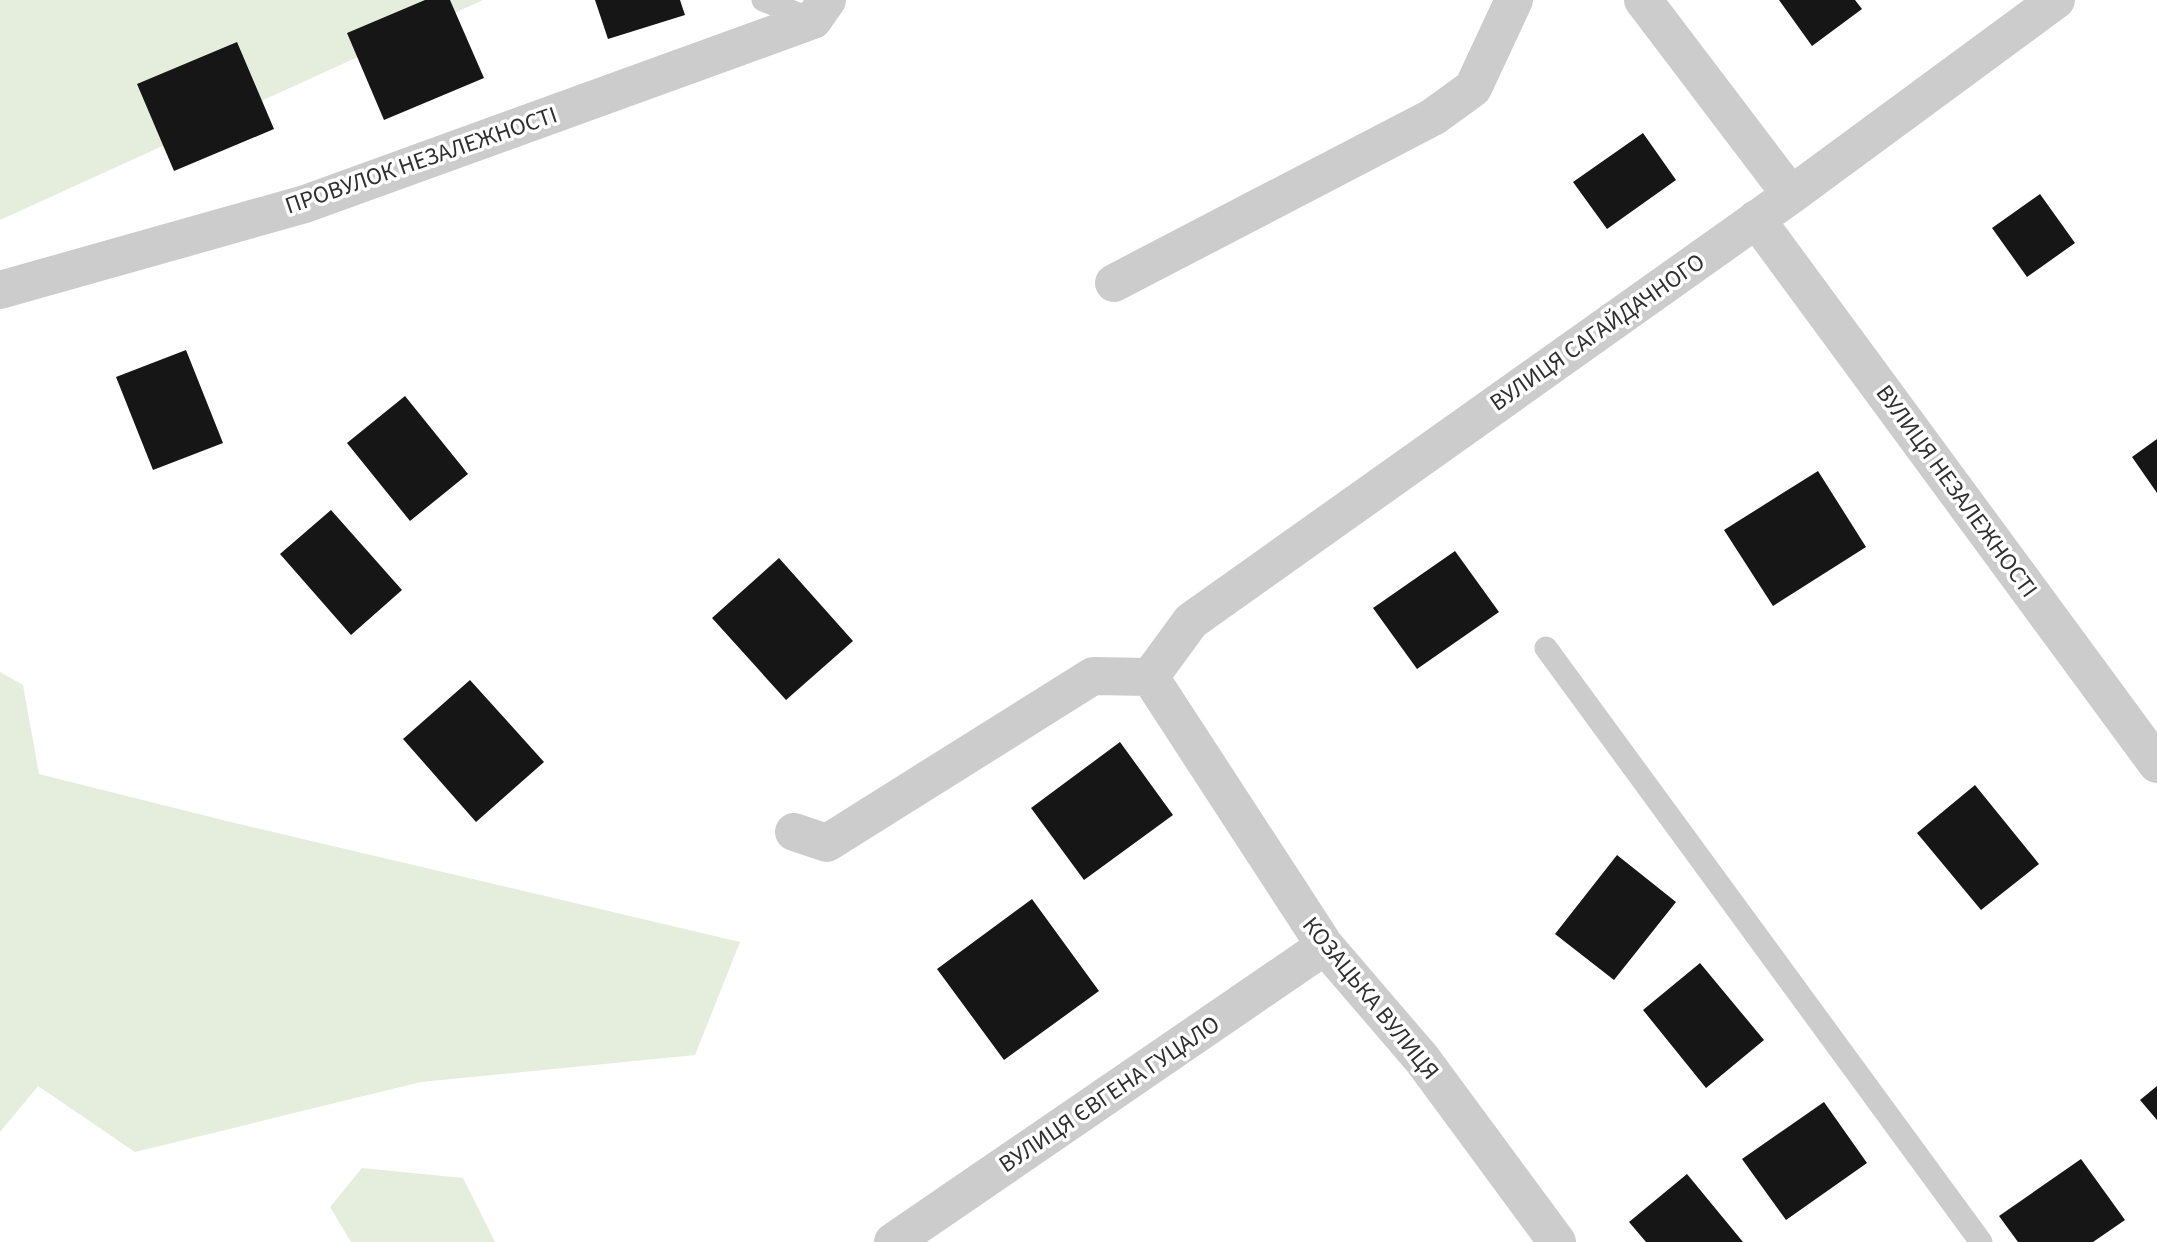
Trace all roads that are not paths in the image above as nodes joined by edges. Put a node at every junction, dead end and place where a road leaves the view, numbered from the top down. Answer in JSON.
{"nodes":[{"id":1,"x":764,"y":0,"type":"edge"},
{"id":2,"x":1514,"y":0,"type":"edge"},
{"id":3,"x":1643,"y":0,"type":"edge"},
{"id":4,"x":2056,"y":0,"type":"edge"},
{"id":5,"x":820,"y":10,"type":"edge"},
{"id":6,"x":1791,"y":195,"type":"junction"},
{"id":7,"x":1756,"y":219,"type":"junction"},
{"id":8,"x":1114,"y":283,"type":"dead end"},
{"id":9,"x":0,"y":290,"type":"edge"},
{"id":10,"x":1546,"y":648,"type":"dead end"},
{"id":11,"x":1150,"y":677,"type":"junction"},
{"id":12,"x":2157,"y":764,"type":"edge"},
{"id":13,"x":794,"y":832,"type":"dead end"},
{"id":14,"x":1325,"y":946,"type":"junction"},
{"id":15,"x":893,"y":1242,"type":"edge"},
{"id":16,"x":1557,"y":1242,"type":"edge"},
{"id":17,"x":1981,"y":1242,"type":"edge"}],
"edges":[{"from":1,"to":5,"type":"lane"},
{"from":2,"to":8,"type":"street"},
{"from":3,"to":6,"type":"street"},
{"from":4,"to":6,"type":"street","name":"ВУЛИЦЯ САГАЙДАЧНОГО"},
{"from":5,"to":9,"type":"street","name":"ПРОВУЛОК НЕЗАЛЕЖНОСТІ"},
{"from":6,"to":7,"type":"street","name":"ВУЛИЦЯ САГАЙДАЧНОГО"},
{"from":7,"to":11,"type":"street","name":"ВУЛИЦЯ САГАЙДАЧНОГО"},
{"from":7,"to":12,"type":"street","name":"ВУЛИЦЯ НЕЗАЛЕЖНОСТІ"},
{"from":10,"to":17,"type":"lane"},
{"from":11,"to":13,"type":"street"},
{"from":11,"to":14,"type":"street","name":"КОЗАЦЬКА ВУЛИЦЯ"},
{"from":14,"to":15,"type":"street","name":"ВУЛИЦЯ ЄВГЕНА ГУЦАЛО"},
{"from":14,"to":16,"type":"street","name":"КОЗАЦЬКА ВУЛИЦЯ"}]}
